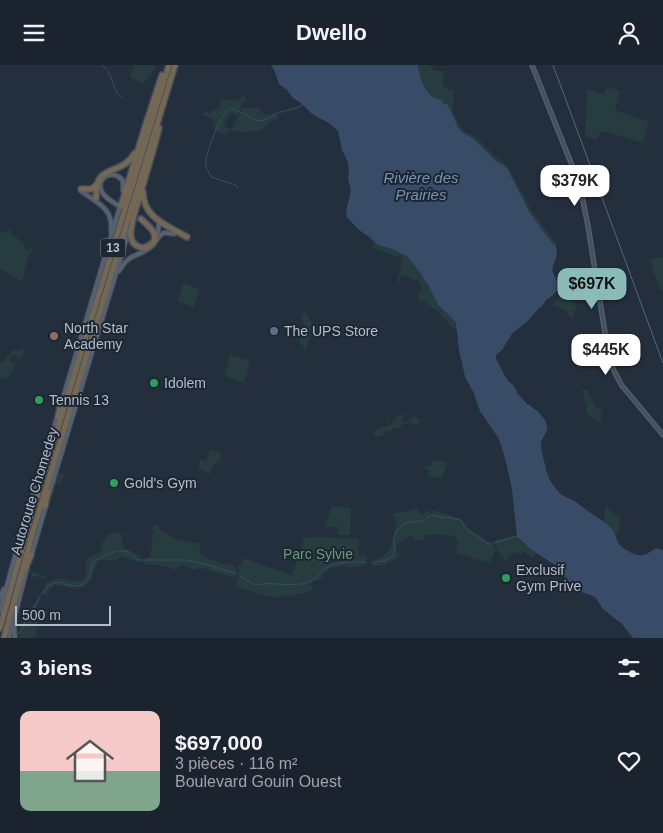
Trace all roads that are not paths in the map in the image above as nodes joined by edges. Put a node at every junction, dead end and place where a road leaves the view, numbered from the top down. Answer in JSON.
{"nodes":[{"id":1,"x":167,"y":65,"type":"edge"},
{"id":2,"x":174,"y":65,"type":"edge"},
{"id":3,"x":532,"y":65,"type":"edge"},
{"id":4,"x":168,"y":88,"type":"junction"},
{"id":5,"x":140,"y":141,"type":"junction"},
{"id":6,"x":98,"y":182,"type":"junction"},
{"id":7,"x":143,"y":185,"type":"junction"},
{"id":8,"x":81,"y":190,"type":"joint"},
{"id":9,"x":96,"y":198,"type":"dead end"},
{"id":10,"x":119,"y":205,"type":"junction"},
{"id":11,"x":133,"y":219,"type":"junction"},
{"id":12,"x":141,"y":219,"type":"dead end"},
{"id":13,"x":159,"y":224,"type":"dead end"},
{"id":14,"x":174,"y":234,"type":"dead end"},
{"id":15,"x":187,"y":237,"type":"dead end"},
{"id":16,"x":156,"y":241,"type":"junction"},
{"id":17,"x":106,"y":253,"type":"junction"},
{"id":18,"x":115,"y":277,"type":"junction"},
{"id":19,"x":633,"y":399,"type":"junction"},
{"id":20,"x":628,"y":400,"type":"dead end"},
{"id":21,"x":61,"y":403,"type":"junction"},
{"id":22,"x":645,"y":405,"type":"dead end"},
{"id":23,"x":640,"y":407,"type":"junction"},
{"id":24,"x":648,"y":417,"type":"junction"},
{"id":25,"x":644,"y":419,"type":"dead end"},
{"id":26,"x":661,"y":426,"type":"dead end"},
{"id":27,"x":656,"y":427,"type":"junction"},
{"id":28,"x":662,"y":436,"type":"edge"},
{"id":29,"x":50,"y":455,"type":"junction"},
{"id":30,"x":52,"y":470,"type":"junction"},
{"id":31,"x":46,"y":507,"type":"junction"},
{"id":32,"x":31,"y":555,"type":"joint"},
{"id":33,"x":10,"y":575,"type":"junction"},
{"id":34,"x":0,"y":597,"type":"edge"},
{"id":35,"x":15,"y":606,"type":"junction"},
{"id":36,"x":0,"y":611,"type":"edge"},
{"id":37,"x":0,"y":628,"type":"edge"},
{"id":38,"x":4,"y":638,"type":"edge"},
{"id":39,"x":9,"y":638,"type":"edge"},
{"id":40,"x":15,"y":638,"type":"edge"}],
"edges":[{"from":1,"to":5,"type":"highway"},
{"from":1,"to":29,"type":"highway","name":"Autoroute Chomedey","number":"13"},
{"from":2,"to":4,"type":"highway","name":"Autoroute Chomedey","number":"13"},
{"from":3,"to":19,"type":"main road"},
{"from":4,"to":7,"type":"highway"},
{"from":4,"to":30,"type":"highway","name":"Autoroute Chomedey","number":"13"},
{"from":5,"to":6,"type":"highway"},
{"from":5,"to":10,"type":"highway"},
{"from":6,"to":8,"type":"highway"},
{"from":6,"to":9,"type":"highway"},
{"from":7,"to":11,"type":"highway"},
{"from":7,"to":15,"type":"highway"},
{"from":8,"to":17,"type":"main road"},
{"from":10,"to":10,"type":"main road"},
{"from":10,"to":17,"type":"main road"},
{"from":11,"to":12,"type":"highway"},
{"from":11,"to":18,"type":"main road"},
{"from":13,"to":16,"type":"main road"},
{"from":14,"to":16,"type":"main road"},
{"from":16,"to":18,"type":"main road"},
{"from":17,"to":21,"type":"main road"},
{"from":18,"to":31,"type":"main road"},
{"from":19,"to":20,"type":"main road"},
{"from":19,"to":23,"type":"main road"},
{"from":21,"to":29,"type":"highway"},
{"from":21,"to":33,"type":"main road"},
{"from":22,"to":23,"type":"main road"},
{"from":23,"to":24,"type":"main road"},
{"from":24,"to":25,"type":"main road"},
{"from":24,"to":27,"type":"main road"},
{"from":26,"to":27,"type":"main road"},
{"from":27,"to":28,"type":"main road"},
{"from":29,"to":37,"type":"highway","name":"Autoroute Chomedey","number":"13"},
{"from":30,"to":31,"type":"highway"},
{"from":30,"to":35,"type":"highway","name":"Autoroute Chomedey","number":"13"},
{"from":31,"to":32,"type":"main road"},
{"from":32,"to":35,"type":"highway"},
{"from":33,"to":34,"type":"main road"},
{"from":33,"to":36,"type":"main road"},
{"from":35,"to":38,"type":"highway","name":"Autoroute Chomedey","number":"13"},
{"from":35,"to":39,"type":"main road"},
{"from":35,"to":40,"type":"main road"}]}
